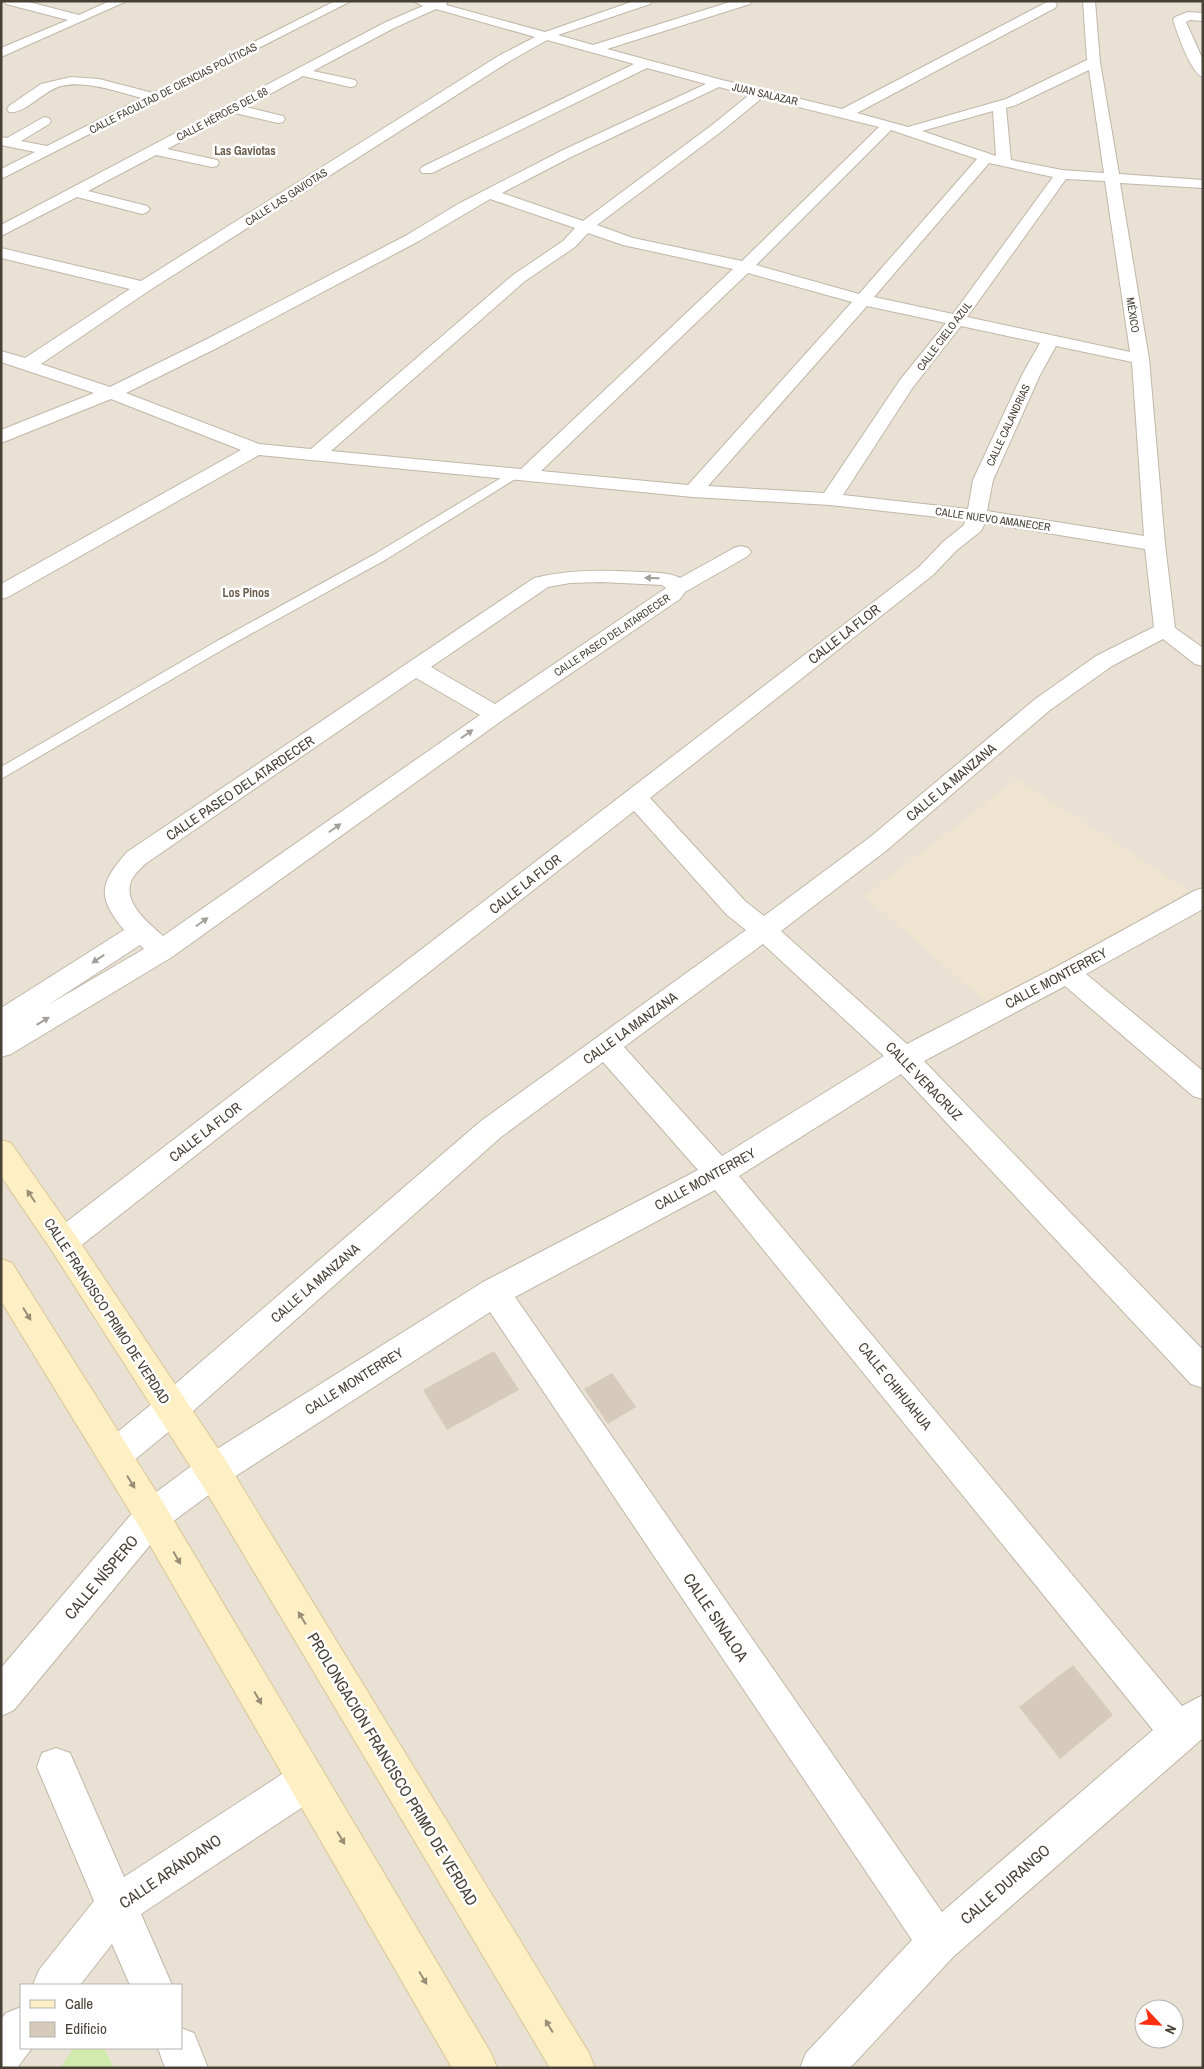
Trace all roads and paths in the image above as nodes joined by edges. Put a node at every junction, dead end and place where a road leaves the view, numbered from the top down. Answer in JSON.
{"nodes":[{"id":1,"x":10,"y":1,"type":"edge"},
{"id":2,"x":121,"y":1,"type":"edge"},
{"id":3,"x":345,"y":1,"type":"edge"},
{"id":4,"x":420,"y":1,"type":"edge"},
{"id":5,"x":646,"y":1,"type":"edge"},
{"id":6,"x":743,"y":2,"type":"edge"},
{"id":7,"x":1027,"y":2,"type":"edge"},
{"id":8,"x":27,"y":3,"type":"edge"},
{"id":9,"x":440,"y":3,"type":"edge"},
{"id":10,"x":1086,"y":3,"type":"edge"},
{"id":11,"x":597,"y":4,"type":"dead end"},
{"id":12,"x":619,"y":11,"type":"junction"},
{"id":13,"x":1,"y":14,"type":"edge"},
{"id":14,"x":1203,"y":17,"type":"edge"},
{"id":15,"x":80,"y":19,"type":"junction"},
{"id":16,"x":668,"y":27,"type":"junction"},
{"id":17,"x":547,"y":36,"type":"junction"},
{"id":18,"x":1188,"y":44,"type":"junction"},
{"id":19,"x":1203,"y":45,"type":"edge"},
{"id":20,"x":592,"y":48,"type":"junction"},
{"id":21,"x":1,"y":53,"type":"edge"},
{"id":22,"x":1094,"y":62,"type":"junction"},
{"id":23,"x":646,"y":64,"type":"junction"},
{"id":24,"x":301,"y":72,"type":"junction"},
{"id":25,"x":1203,"y":73,"type":"edge"},
{"id":26,"x":350,"y":83,"type":"dead end"},
{"id":27,"x":718,"y":83,"type":"junction"},
{"id":28,"x":759,"y":93,"type":"junction"},
{"id":29,"x":152,"y":98,"type":"junction"},
{"id":30,"x":999,"y":106,"type":"junction"},
{"id":31,"x":233,"y":108,"type":"junction"},
{"id":32,"x":846,"y":113,"type":"junction"},
{"id":33,"x":278,"y":119,"type":"dead end"},
{"id":34,"x":889,"y":124,"type":"junction"},
{"id":35,"x":907,"y":130,"type":"junction"},
{"id":36,"x":6,"y":141,"type":"edge"},
{"id":37,"x":155,"y":150,"type":"junction"},
{"id":38,"x":48,"y":151,"type":"junction"},
{"id":39,"x":986,"y":158,"type":"junction"},
{"id":40,"x":212,"y":163,"type":"dead end"},
{"id":41,"x":1004,"y":163,"type":"junction"},
{"id":42,"x":427,"y":170,"type":"dead end"},
{"id":43,"x":1062,"y":174,"type":"junction"},
{"id":44,"x":1,"y":175,"type":"edge"},
{"id":45,"x":1111,"y":178,"type":"junction"},
{"id":46,"x":1203,"y":184,"type":"edge"},
{"id":47,"x":76,"y":192,"type":"junction"},
{"id":48,"x":488,"y":194,"type":"junction"},
{"id":49,"x":142,"y":209,"type":"dead end"},
{"id":50,"x":586,"y":226,"type":"junction"},
{"id":51,"x":1,"y":232,"type":"edge"},
{"id":52,"x":1,"y":253,"type":"edge"},
{"id":53,"x":745,"y":267,"type":"junction"},
{"id":54,"x":144,"y":287,"type":"junction"},
{"id":55,"x":863,"y":300,"type":"junction"},
{"id":56,"x":957,"y":320,"type":"junction"},
{"id":57,"x":1052,"y":339,"type":"junction"},
{"id":58,"x":1,"y":356,"type":"edge"},
{"id":59,"x":1140,"y":359,"type":"junction"},
{"id":60,"x":27,"y":365,"type":"junction"},
{"id":61,"x":111,"y":393,"type":"junction"},
{"id":62,"x":1,"y":437,"type":"edge"},
{"id":63,"x":256,"y":449,"type":"junction"},
{"id":64,"x":314,"y":456,"type":"junction"},
{"id":65,"x":522,"y":473,"type":"junction"},
{"id":66,"x":693,"y":491,"type":"junction"},
{"id":67,"x":830,"y":500,"type":"junction"},
{"id":68,"x":978,"y":516,"type":"junction"},
{"id":69,"x":1155,"y":544,"type":"junction"},
{"id":70,"x":742,"y":552,"type":"dead end"},
{"id":71,"x":677,"y":588,"type":"junction"},
{"id":72,"x":1,"y":593,"type":"edge"},
{"id":73,"x":1165,"y":630,"type":"junction"},
{"id":74,"x":1203,"y":659,"type":"edge"},
{"id":75,"x":415,"y":668,"type":"junction"},
{"id":76,"x":496,"y":714,"type":"junction"},
{"id":77,"x":1,"y":774,"type":"edge"},
{"id":78,"x":636,"y":798,"type":"junction"},
{"id":79,"x":1203,"y":897,"type":"edge"},
{"id":80,"x":764,"y":930,"type":"junction"},
{"id":81,"x":140,"y":933,"type":"junction"},
{"id":82,"x":162,"y":950,"type":"junction"},
{"id":83,"x":1068,"y":973,"type":"junction"},
{"id":84,"x":1,"y":1022,"type":"edge"},
{"id":85,"x":1,"y":1046,"type":"edge"},
{"id":86,"x":606,"y":1046,"type":"junction"},
{"id":87,"x":904,"y":1058,"type":"junction"},
{"id":88,"x":1203,"y":1088,"type":"edge"},
{"id":89,"x":1,"y":1152,"type":"edge"},
{"id":90,"x":719,"y":1173,"type":"junction"},
{"id":91,"x":63,"y":1242,"type":"junction"},
{"id":92,"x":1,"y":1273,"type":"edge"},
{"id":93,"x":494,"y":1292,"type":"junction"},
{"id":94,"x":1203,"y":1373,"type":"edge"},
{"id":95,"x":171,"y":1409,"type":"junction"},
{"id":96,"x":115,"y":1455,"type":"junction"},
{"id":97,"x":213,"y":1471,"type":"junction"},
{"id":98,"x":152,"y":1516,"type":"junction"},
{"id":99,"x":1,"y":1697,"type":"edge"},
{"id":100,"x":1191,"y":1723,"type":"edge"},
{"id":101,"x":56,"y":1767,"type":"dead end"},
{"id":102,"x":306,"y":1780,"type":"junction"},
{"id":103,"x":116,"y":1906,"type":"junction"},
{"id":104,"x":938,"y":1942,"type":"junction"},
{"id":105,"x":55,"y":1984,"type":"edge"},
{"id":106,"x":151,"y":1984,"type":"edge"},
{"id":107,"x":20,"y":2029,"type":"edge"},
{"id":108,"x":178,"y":2049,"type":"edge"},
{"id":109,"x":1,"y":2054,"type":"edge"},
{"id":110,"x":188,"y":2068,"type":"edge"},
{"id":111,"x":476,"y":2068,"type":"edge"},
{"id":112,"x":574,"y":2068,"type":"edge"},
{"id":113,"x":821,"y":2068,"type":"edge"}],
"edges":[{"from":1,"to":8,"type":"street"},
{"from":2,"to":15,"type":"street"},
{"from":3,"to":29,"type":"street","name":"CALLE FACULTAD DE CIENCIAS POLÍTICAS"},
{"from":4,"to":9,"type":"street","name":"JUAN SALAZAR"},
{"from":5,"to":12,"type":"street","name":"CALLE LAS GAVIOTAS"},
{"from":6,"to":16,"type":"street"},
{"from":7,"to":32,"type":"street"},
{"from":8,"to":13,"type":"street"},
{"from":8,"to":15,"type":"street"},
{"from":9,"to":17,"type":"street","name":"JUAN SALAZAR"},
{"from":9,"to":24,"type":"street","name":"CALLE HÉROES DEL 68"},
{"from":10,"to":22,"type":"street","name":"MÉXICO"},
{"from":11,"to":12,"type":"street"},
{"from":12,"to":16,"type":"street"},
{"from":12,"to":17,"type":"street","name":"CALLE LAS GAVIOTAS"},
{"from":14,"to":18,"type":"street"},
{"from":15,"to":21,"type":"street"},
{"from":16,"to":20,"type":"street"},
{"from":17,"to":20,"type":"street","name":"JUAN SALAZAR"},
{"from":17,"to":54,"type":"street","name":"CALLE LAS GAVIOTAS"},
{"from":18,"to":19,"type":"street"},
{"from":18,"to":25,"type":"street"},
{"from":20,"to":23,"type":"street","name":"JUAN SALAZAR"},
{"from":22,"to":30,"type":"street"},
{"from":22,"to":45,"type":"street","name":"MÉXICO"},
{"from":23,"to":27,"type":"street","name":"JUAN SALAZAR"},
{"from":23,"to":42,"type":"street"},
{"from":24,"to":26,"type":"street"},
{"from":24,"to":31,"type":"street","name":"CALLE HÉROES DEL 68"},
{"from":27,"to":28,"type":"street","name":"JUAN SALAZAR"},
{"from":27,"to":48,"type":"street"},
{"from":28,"to":32,"type":"street","name":"JUAN SALAZAR"},
{"from":28,"to":50,"type":"street"},
{"from":29,"to":36,"type":"street"},
{"from":29,"to":38,"type":"street","name":"CALLE FACULTAD DE CIENCIAS POLÍTICAS"},
{"from":30,"to":35,"type":"street"},
{"from":30,"to":41,"type":"street"},
{"from":31,"to":33,"type":"street"},
{"from":31,"to":37,"type":"street","name":"CALLE HÉROES DEL 68"},
{"from":32,"to":34,"type":"street","name":"JUAN SALAZAR"},
{"from":34,"to":35,"type":"street","name":"JUAN SALAZAR"},
{"from":34,"to":53,"type":"street"},
{"from":35,"to":39,"type":"street","name":"JUAN SALAZAR"},
{"from":36,"to":38,"type":"street"},
{"from":37,"to":40,"type":"street"},
{"from":37,"to":47,"type":"street","name":"CALLE HÉROES DEL 68"},
{"from":38,"to":44,"type":"street","name":"CALLE FACULTAD DE CIENCIAS POLÍTICAS"},
{"from":39,"to":41,"type":"street","name":"JUAN SALAZAR"},
{"from":39,"to":55,"type":"street"},
{"from":41,"to":43,"type":"street","name":"JUAN SALAZAR"},
{"from":43,"to":45,"type":"street","name":"JUAN SALAZAR"},
{"from":43,"to":56,"type":"street","name":"CALLE CIELO AZUL"},
{"from":45,"to":46,"type":"street","name":"JUAN SALAZAR"},
{"from":45,"to":59,"type":"street","name":"MÉXICO"},
{"from":47,"to":49,"type":"street"},
{"from":47,"to":51,"type":"street","name":"CALLE HÉROES DEL 68"},
{"from":48,"to":50,"type":"street"},
{"from":48,"to":61,"type":"street"},
{"from":50,"to":53,"type":"street"},
{"from":50,"to":64,"type":"street"},
{"from":52,"to":54,"type":"street"},
{"from":53,"to":55,"type":"street"},
{"from":53,"to":65,"type":"street"},
{"from":54,"to":60,"type":"street","name":"CALLE LAS GAVIOTAS"},
{"from":55,"to":56,"type":"street"},
{"from":55,"to":66,"type":"street"},
{"from":56,"to":57,"type":"street"},
{"from":56,"to":67,"type":"street","name":"CALLE CIELO AZUL"},
{"from":57,"to":59,"type":"street"},
{"from":57,"to":68,"type":"street","name":"CALLE CALANDRIAS"},
{"from":58,"to":60,"type":"street","name":"CALLE NUEVO AMANECER"},
{"from":59,"to":69,"type":"street","name":"MÉXICO"},
{"from":60,"to":61,"type":"street","name":"CALLE NUEVO AMANECER"},
{"from":61,"to":62,"type":"street"},
{"from":61,"to":63,"type":"street","name":"CALLE NUEVO AMANECER"},
{"from":63,"to":64,"type":"street","name":"CALLE NUEVO AMANECER"},
{"from":63,"to":72,"type":"street"},
{"from":64,"to":65,"type":"street","name":"CALLE NUEVO AMANECER"},
{"from":65,"to":66,"type":"street","name":"CALLE NUEVO AMANECER"},
{"from":65,"to":77,"type":"lane"},
{"from":66,"to":67,"type":"street","name":"CALLE NUEVO AMANECER"},
{"from":67,"to":68,"type":"street","name":"CALLE NUEVO AMANECER"},
{"from":68,"to":69,"type":"street","name":"CALLE NUEVO AMANECER"},
{"from":68,"to":78,"type":"street","name":"CALLE LA FLOR"},
{"from":69,"to":73,"type":"street","name":"MÉXICO"},
{"from":70,"to":71,"type":"street","name":"CALLE PASEO DEL ATARDECER"},
{"from":71,"to":75,"type":"street","name":"CALLE PASEO DEL ATARDECER","one_way":true},
{"from":71,"to":76,"type":"street","name":"CALLE PASEO DEL ATARDECER"},
{"from":73,"to":74,"type":"street"},
{"from":73,"to":80,"type":"street","name":"CALLE LA MANZANA"},
{"from":75,"to":76,"type":"street"},
{"from":75,"to":81,"type":"street","name":"CALLE PASEO DEL ATARDECER"},
{"from":82,"to":76,"type":"street","name":"CALLE PASEO DEL ATARDECER","one_way":true},
{"from":78,"to":80,"type":"street","name":"CALLE VERACRUZ"},
{"from":78,"to":91,"type":"street","name":"CALLE LA FLOR"},
{"from":79,"to":83,"type":"street","name":"CALLE MONTERREY"},
{"from":80,"to":86,"type":"street","name":"CALLE LA MANZANA"},
{"from":80,"to":87,"type":"street","name":"CALLE VERACRUZ"},
{"from":81,"to":82,"type":"street","name":"CALLE PASEO DEL ATARDECER"},
{"from":81,"to":84,"type":"street","one_way":true},
{"from":85,"to":82,"type":"street","name":"CALLE PASEO DEL ATARDECER","one_way":true},
{"from":83,"to":87,"type":"street","name":"CALLE MONTERREY"},
{"from":83,"to":88,"type":"street"},
{"from":86,"to":90,"type":"street","name":"CALLE CHIHUAHUA"},
{"from":86,"to":95,"type":"street","name":"CALLE LA MANZANA"},
{"from":87,"to":90,"type":"street","name":"CALLE MONTERREY"},
{"from":87,"to":94,"type":"street","name":"CALLE VERACRUZ"},
{"from":91,"to":89,"type":"main road","name":"CALLE FRANCISCO PRIMO DE VERDAD","one_way":true},
{"from":90,"to":93,"type":"street","name":"CALLE MONTERREY"},
{"from":90,"to":100,"type":"street","name":"CALLE CHIHUAHUA"},
{"from":91,"to":95,"type":"main road","name":"CALLE FRANCISCO PRIMO DE VERDAD"},
{"from":92,"to":96,"type":"main road","one_way":true},
{"from":93,"to":97,"type":"street","name":"CALLE MONTERREY"},
{"from":93,"to":104,"type":"street","name":"CALLE SINALOA"},
{"from":95,"to":96,"type":"street","name":"CALLE LA MANZANA"},
{"from":95,"to":97,"type":"main road","name":"CALLE FRANCISCO PRIMO DE VERDAD"},
{"from":96,"to":98,"type":"main road","one_way":true},
{"from":97,"to":98,"type":"street","name":"CALLE NÍSPERO"},
{"from":112,"to":97,"type":"main road","name":"PROLONGACIÓN FRANCISCO PRIMO DE VERDAD","one_way":true},
{"from":98,"to":99,"type":"street","name":"CALLE NÍSPERO"},
{"from":98,"to":102,"type":"main road","one_way":true},
{"from":100,"to":104,"type":"street","name":"CALLE DURANGO"},
{"from":101,"to":103,"type":"street"},
{"from":102,"to":103,"type":"street","name":"CALLE ARÁNDANO"},
{"from":102,"to":111,"type":"main road","one_way":true},
{"from":103,"to":105,"type":"street","name":"CALLE ARÁNDANO"},
{"from":103,"to":106,"type":"street"},
{"from":104,"to":113,"type":"street","name":"CALLE DURANGO"},
{"from":107,"to":109,"type":"street"},
{"from":108,"to":110,"type":"street"}]}
